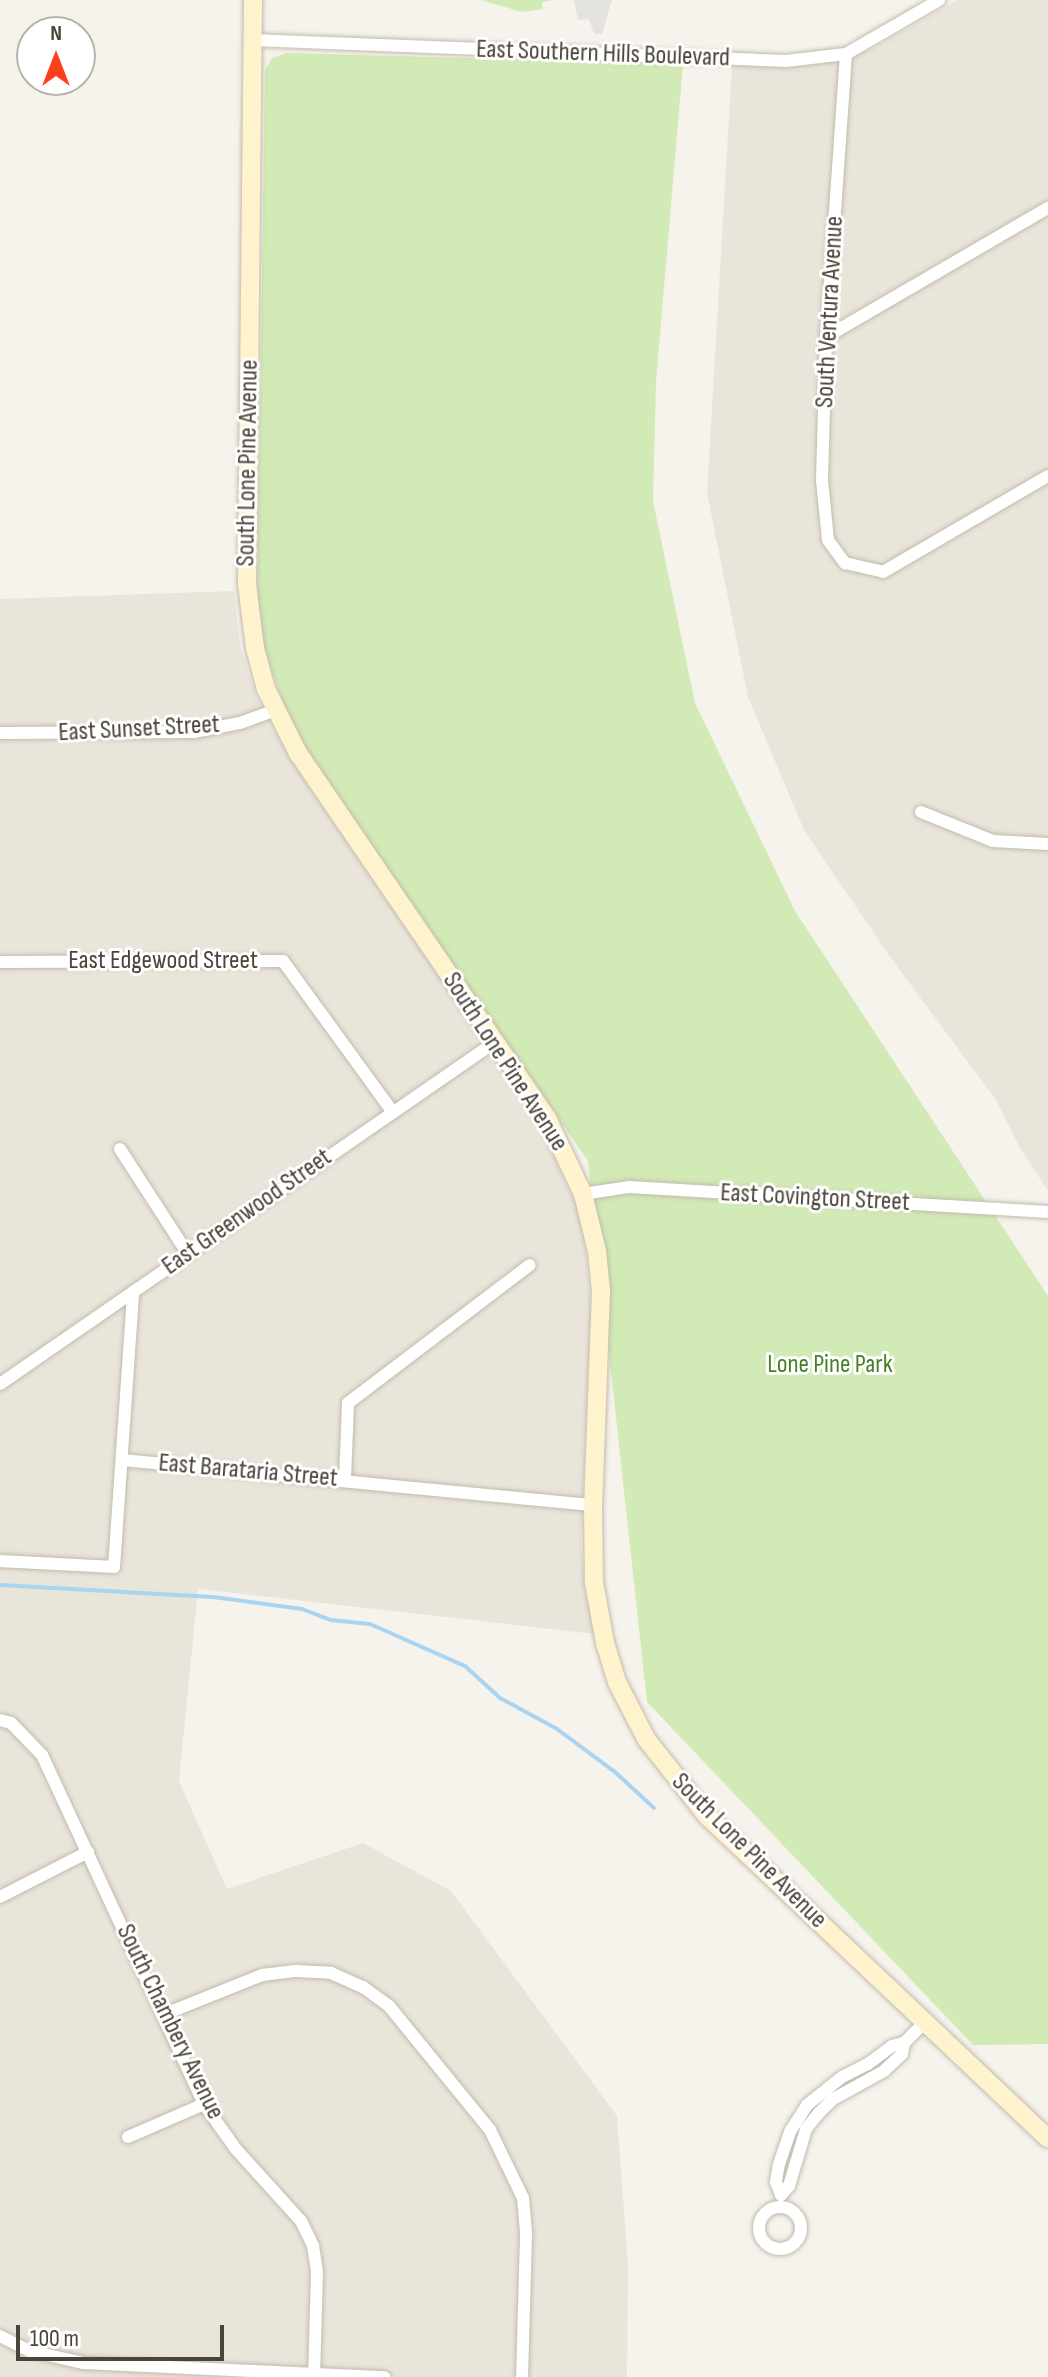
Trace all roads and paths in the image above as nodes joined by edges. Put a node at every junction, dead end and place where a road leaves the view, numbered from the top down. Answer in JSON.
{"nodes":[{"id":1,"x":253,"y":0,"type":"edge"},
{"id":2,"x":939,"y":0,"type":"edge"},
{"id":3,"x":252,"y":40,"type":"junction"},
{"id":4,"x":846,"y":54,"type":"junction"},
{"id":5,"x":1048,"y":208,"type":"edge"},
{"id":6,"x":826,"y":337,"type":"junction"},
{"id":7,"x":1048,"y":476,"type":"edge"},
{"id":8,"x":275,"y":710,"type":"junction"},
{"id":9,"x":0,"y":733,"type":"edge"},
{"id":10,"x":921,"y":812,"type":"dead end"},
{"id":11,"x":1048,"y":844,"type":"edge"},
{"id":12,"x":0,"y":962,"type":"edge"},
{"id":13,"x":495,"y":1042,"type":"junction"},
{"id":14,"x":392,"y":1111,"type":"junction"},
{"id":15,"x":120,"y":1149,"type":"dead end"},
{"id":16,"x":583,"y":1194,"type":"junction"},
{"id":17,"x":1048,"y":1212,"type":"edge"},
{"id":18,"x":188,"y":1254,"type":"junction"},
{"id":19,"x":530,"y":1265,"type":"dead end"},
{"id":20,"x":133,"y":1292,"type":"junction"},
{"id":21,"x":0,"y":1384,"type":"edge"},
{"id":22,"x":123,"y":1460,"type":"junction"},
{"id":23,"x":345,"y":1479,"type":"junction"},
{"id":24,"x":593,"y":1505,"type":"junction"},
{"id":25,"x":0,"y":1561,"type":"edge"},
{"id":26,"x":0,"y":1720,"type":"edge"},
{"id":27,"x":88,"y":1852,"type":"junction"},
{"id":28,"x":0,"y":1897,"type":"edge"},
{"id":29,"x":165,"y":2014,"type":"junction"},
{"id":30,"x":925,"y":2022,"type":"junction"},
{"id":31,"x":204,"y":2104,"type":"junction"},
{"id":32,"x":128,"y":2137,"type":"dead end"},
{"id":33,"x":1048,"y":2138,"type":"edge"},
{"id":34,"x":780,"y":2201,"type":"dead end"},
{"id":35,"x":0,"y":2336,"type":"edge"},
{"id":36,"x":314,"y":2375,"type":"edge"},
{"id":37,"x":385,"y":2377,"type":"edge"},
{"id":38,"x":522,"y":2377,"type":"edge"}],
"edges":[{"from":1,"to":3,"type":"main road","name":"South Lone Pine Avenue"},
{"from":2,"to":4,"type":"street","name":"East Southern Hills Boulevard"},
{"from":3,"to":4,"type":"street","name":"East Southern Hills Boulevard"},
{"from":3,"to":8,"type":"main road","name":"South Lone Pine Avenue"},
{"from":4,"to":6,"type":"street","name":"South Ventura Avenue"},
{"from":5,"to":6,"type":"street"},
{"from":6,"to":7,"type":"street","name":"South Ventura Avenue"},
{"from":8,"to":9,"type":"street","name":"East Sunset Street"},
{"from":8,"to":13,"type":"main road","name":"South Lone Pine Avenue"},
{"from":10,"to":11,"type":"street"},
{"from":12,"to":14,"type":"street","name":"East Edgewood Street"},
{"from":13,"to":14,"type":"street","name":"East Greenwood Street"},
{"from":13,"to":16,"type":"main road","name":"South Lone Pine Avenue"},
{"from":14,"to":18,"type":"street","name":"East Greenwood Street"},
{"from":15,"to":18,"type":"street"},
{"from":16,"to":17,"type":"street","name":"East Covington Street"},
{"from":16,"to":24,"type":"main road","name":"South Lone Pine Avenue"},
{"from":18,"to":20,"type":"street","name":"East Greenwood Street"},
{"from":19,"to":23,"type":"street"},
{"from":20,"to":21,"type":"street","name":"East Greenwood Street"},
{"from":20,"to":22,"type":"street"},
{"from":22,"to":23,"type":"street","name":"East Barataria Street"},
{"from":22,"to":25,"type":"street","name":"East Barataria Street"},
{"from":23,"to":24,"type":"street","name":"East Barataria Street"},
{"from":24,"to":30,"type":"main road","name":"South Lone Pine Avenue"},
{"from":26,"to":27,"type":"street","name":"South Chambery Avenue"},
{"from":27,"to":28,"type":"street"},
{"from":27,"to":29,"type":"street","name":"South Chambery Avenue"},
{"from":29,"to":31,"type":"street","name":"South Chambery Avenue"},
{"from":29,"to":38,"type":"street"},
{"from":30,"to":33,"type":"main road","name":"South Lone Pine Avenue"},
{"from":30,"to":34,"type":"street"},
{"from":31,"to":32,"type":"street"},
{"from":31,"to":36,"type":"street","name":"South Chambery Avenue"},
{"from":35,"to":36,"type":"street"},
{"from":36,"to":37,"type":"street"}]}
